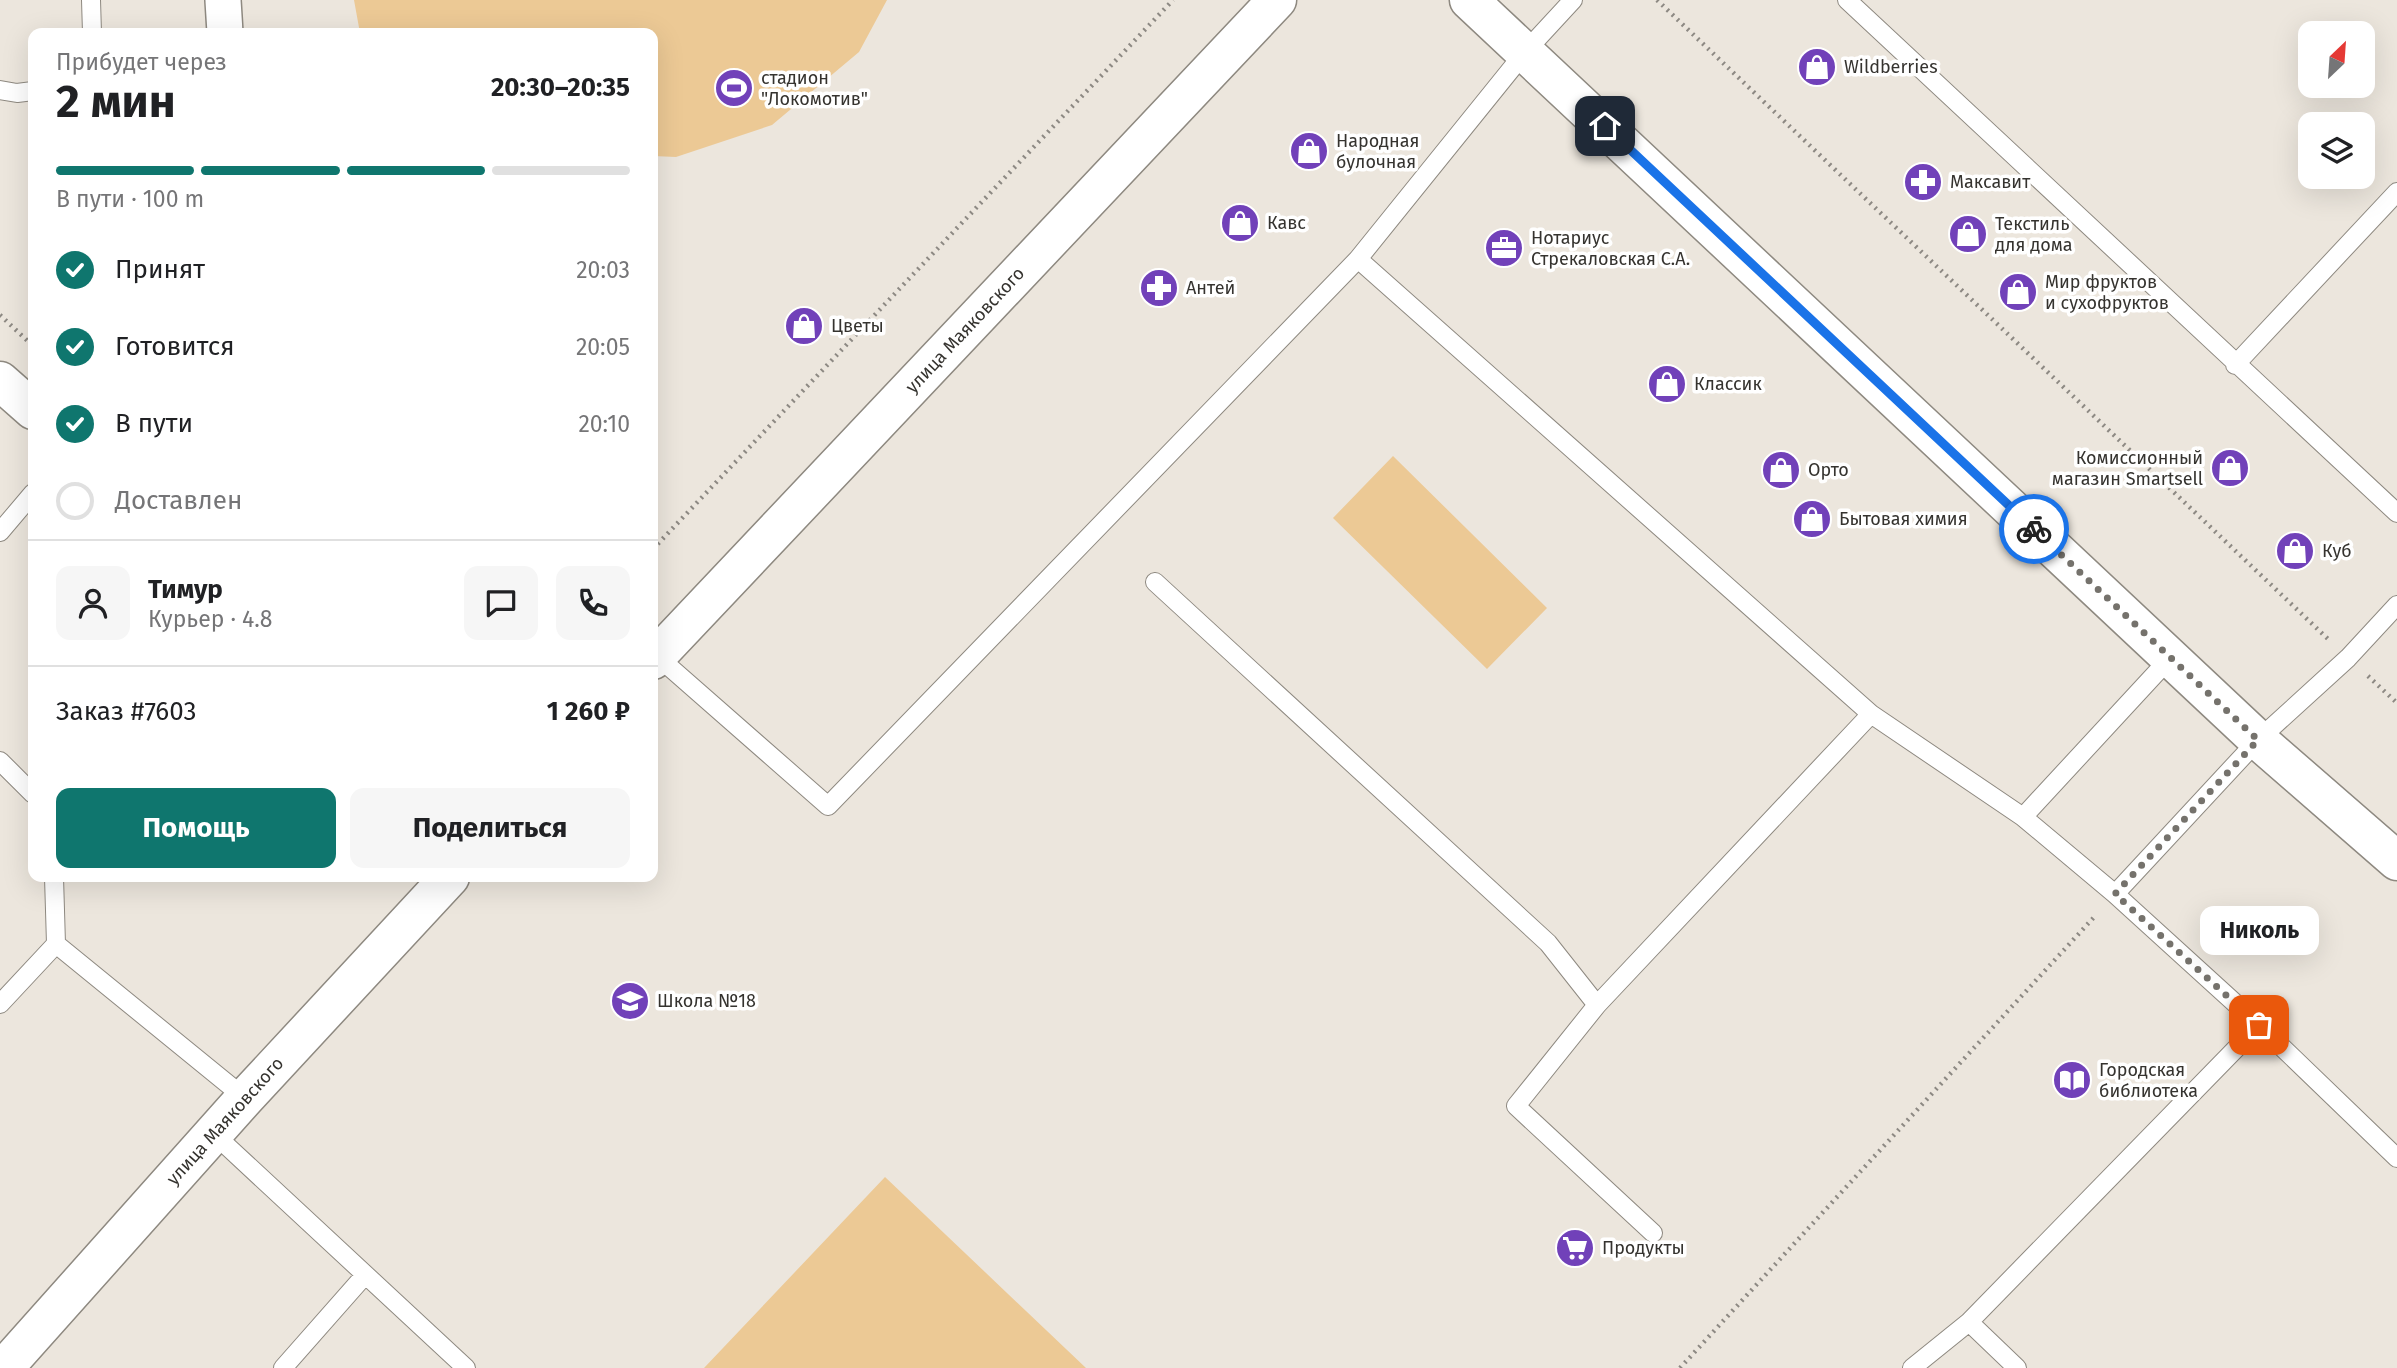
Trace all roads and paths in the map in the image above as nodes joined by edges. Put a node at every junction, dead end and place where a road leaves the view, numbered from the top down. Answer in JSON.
{"nodes":[{"id":1,"x":91,"y":0,"type":"edge"},
{"id":2,"x":223,"y":0,"type":"edge"},
{"id":3,"x":1173,"y":0,"type":"edge"},
{"id":4,"x":1277,"y":0,"type":"edge"},
{"id":5,"x":1469,"y":0,"type":"edge"},
{"id":6,"x":1573,"y":0,"type":"edge"},
{"id":7,"x":1657,"y":0,"type":"edge"},
{"id":8,"x":1847,"y":0,"type":"edge"},
{"id":9,"x":92,"y":28,"type":"edge"},
{"id":10,"x":225,"y":28,"type":"edge"},
{"id":11,"x":1525,"y":52,"type":"junction"},
{"id":12,"x":0,"y":90,"type":"edge"},
{"id":13,"x":28,"y":92,"type":"edge"},
{"id":14,"x":2397,"y":192,"type":"edge"},
{"id":15,"x":1358,"y":258,"type":"junction"},
{"id":16,"x":0,"y":315,"type":"edge"},
{"id":17,"x":28,"y":341,"type":"edge"},
{"id":18,"x":2235,"y":365,"type":"junction"},
{"id":19,"x":0,"y":382,"type":"edge"},
{"id":20,"x":28,"y":406,"type":"edge"},
{"id":21,"x":28,"y":499,"type":"edge"},
{"id":22,"x":2397,"y":513,"type":"edge"},
{"id":23,"x":0,"y":532,"type":"edge"},
{"id":24,"x":658,"y":544,"type":"edge"},
{"id":25,"x":1155,"y":582,"type":"dead end"},
{"id":26,"x":2397,"y":605,"type":"edge"},
{"id":27,"x":658,"y":655,"type":"edge"},
{"id":28,"x":2170,"y":658,"type":"junction"},
{"id":29,"x":2348,"y":658,"type":"junction"},
{"id":30,"x":658,"y":661,"type":"edge"},
{"id":31,"x":2397,"y":703,"type":"edge"},
{"id":32,"x":1871,"y":714,"type":"junction"},
{"id":33,"x":2258,"y":740,"type":"junction"},
{"id":34,"x":0,"y":761,"type":"edge"},
{"id":35,"x":28,"y":789,"type":"edge"},
{"id":36,"x":2022,"y":817,"type":"junction"},
{"id":37,"x":2397,"y":861,"type":"edge"},
{"id":38,"x":54,"y":882,"type":"edge"},
{"id":39,"x":445,"y":882,"type":"edge"},
{"id":40,"x":2115,"y":894,"type":"junction"},
{"id":41,"x":56,"y":944,"type":"junction"},
{"id":42,"x":0,"y":1004,"type":"edge"},
{"id":43,"x":1597,"y":1005,"type":"junction"},
{"id":44,"x":2259,"y":1025,"type":"junction"},
{"id":45,"x":245,"y":1098,"type":"junction"},
{"id":46,"x":214,"y":1134,"type":"junction"},
{"id":47,"x":2397,"y":1158,"type":"edge"},
{"id":48,"x":1653,"y":1233,"type":"dead end"},
{"id":49,"x":365,"y":1275,"type":"junction"},
{"id":50,"x":1969,"y":1322,"type":"junction"},
{"id":51,"x":4,"y":1368,"type":"edge"},
{"id":52,"x":283,"y":1368,"type":"edge"},
{"id":53,"x":466,"y":1368,"type":"edge"},
{"id":54,"x":1681,"y":1368,"type":"edge"},
{"id":55,"x":1912,"y":1368,"type":"edge"},
{"id":56,"x":2017,"y":1368,"type":"edge"}],
"edges":[{"from":1,"to":9,"type":"lane"},
{"from":2,"to":10,"type":"street"},
{"from":3,"to":24,"type":"path"},
{"from":4,"to":27,"type":"street","name":"улица Маяковского"},
{"from":5,"to":11,"type":"street"},
{"from":6,"to":11,"type":"lane"},
{"from":7,"to":29,"type":"path"},
{"from":8,"to":18,"type":"lane"},
{"from":11,"to":15,"type":"lane"},
{"from":11,"to":28,"type":"street"},
{"from":12,"to":13,"type":"lane"},
{"from":14,"to":18,"type":"lane"},
{"from":15,"to":30,"type":"lane"},
{"from":15,"to":32,"type":"lane"},
{"from":16,"to":17,"type":"path"},
{"from":18,"to":22,"type":"lane"},
{"from":19,"to":20,"type":"street"},
{"from":21,"to":23,"type":"lane"},
{"from":25,"to":43,"type":"lane"},
{"from":26,"to":29,"type":"lane"},
{"from":28,"to":33,"type":"street"},
{"from":28,"to":36,"type":"lane"},
{"from":29,"to":31,"type":"path"},
{"from":29,"to":33,"type":"lane"},
{"from":32,"to":36,"type":"lane"},
{"from":32,"to":43,"type":"lane"},
{"from":33,"to":37,"type":"street"},
{"from":33,"to":40,"type":"lane"},
{"from":34,"to":35,"type":"lane"},
{"from":36,"to":40,"type":"lane"},
{"from":38,"to":41,"type":"lane"},
{"from":39,"to":45,"type":"street","name":"улица Маяковского"},
{"from":40,"to":44,"type":"lane"},
{"from":40,"to":54,"type":"path"},
{"from":41,"to":42,"type":"lane"},
{"from":41,"to":45,"type":"lane"},
{"from":43,"to":48,"type":"lane"},
{"from":44,"to":47,"type":"lane"},
{"from":44,"to":50,"type":"lane"},
{"from":45,"to":46,"type":"street","name":"улица Маяковского"},
{"from":46,"to":49,"type":"lane"},
{"from":46,"to":51,"type":"street","name":"улица Маяковского"},
{"from":49,"to":52,"type":"lane"},
{"from":49,"to":53,"type":"lane"},
{"from":50,"to":55,"type":"lane"},
{"from":50,"to":56,"type":"lane"}]}
